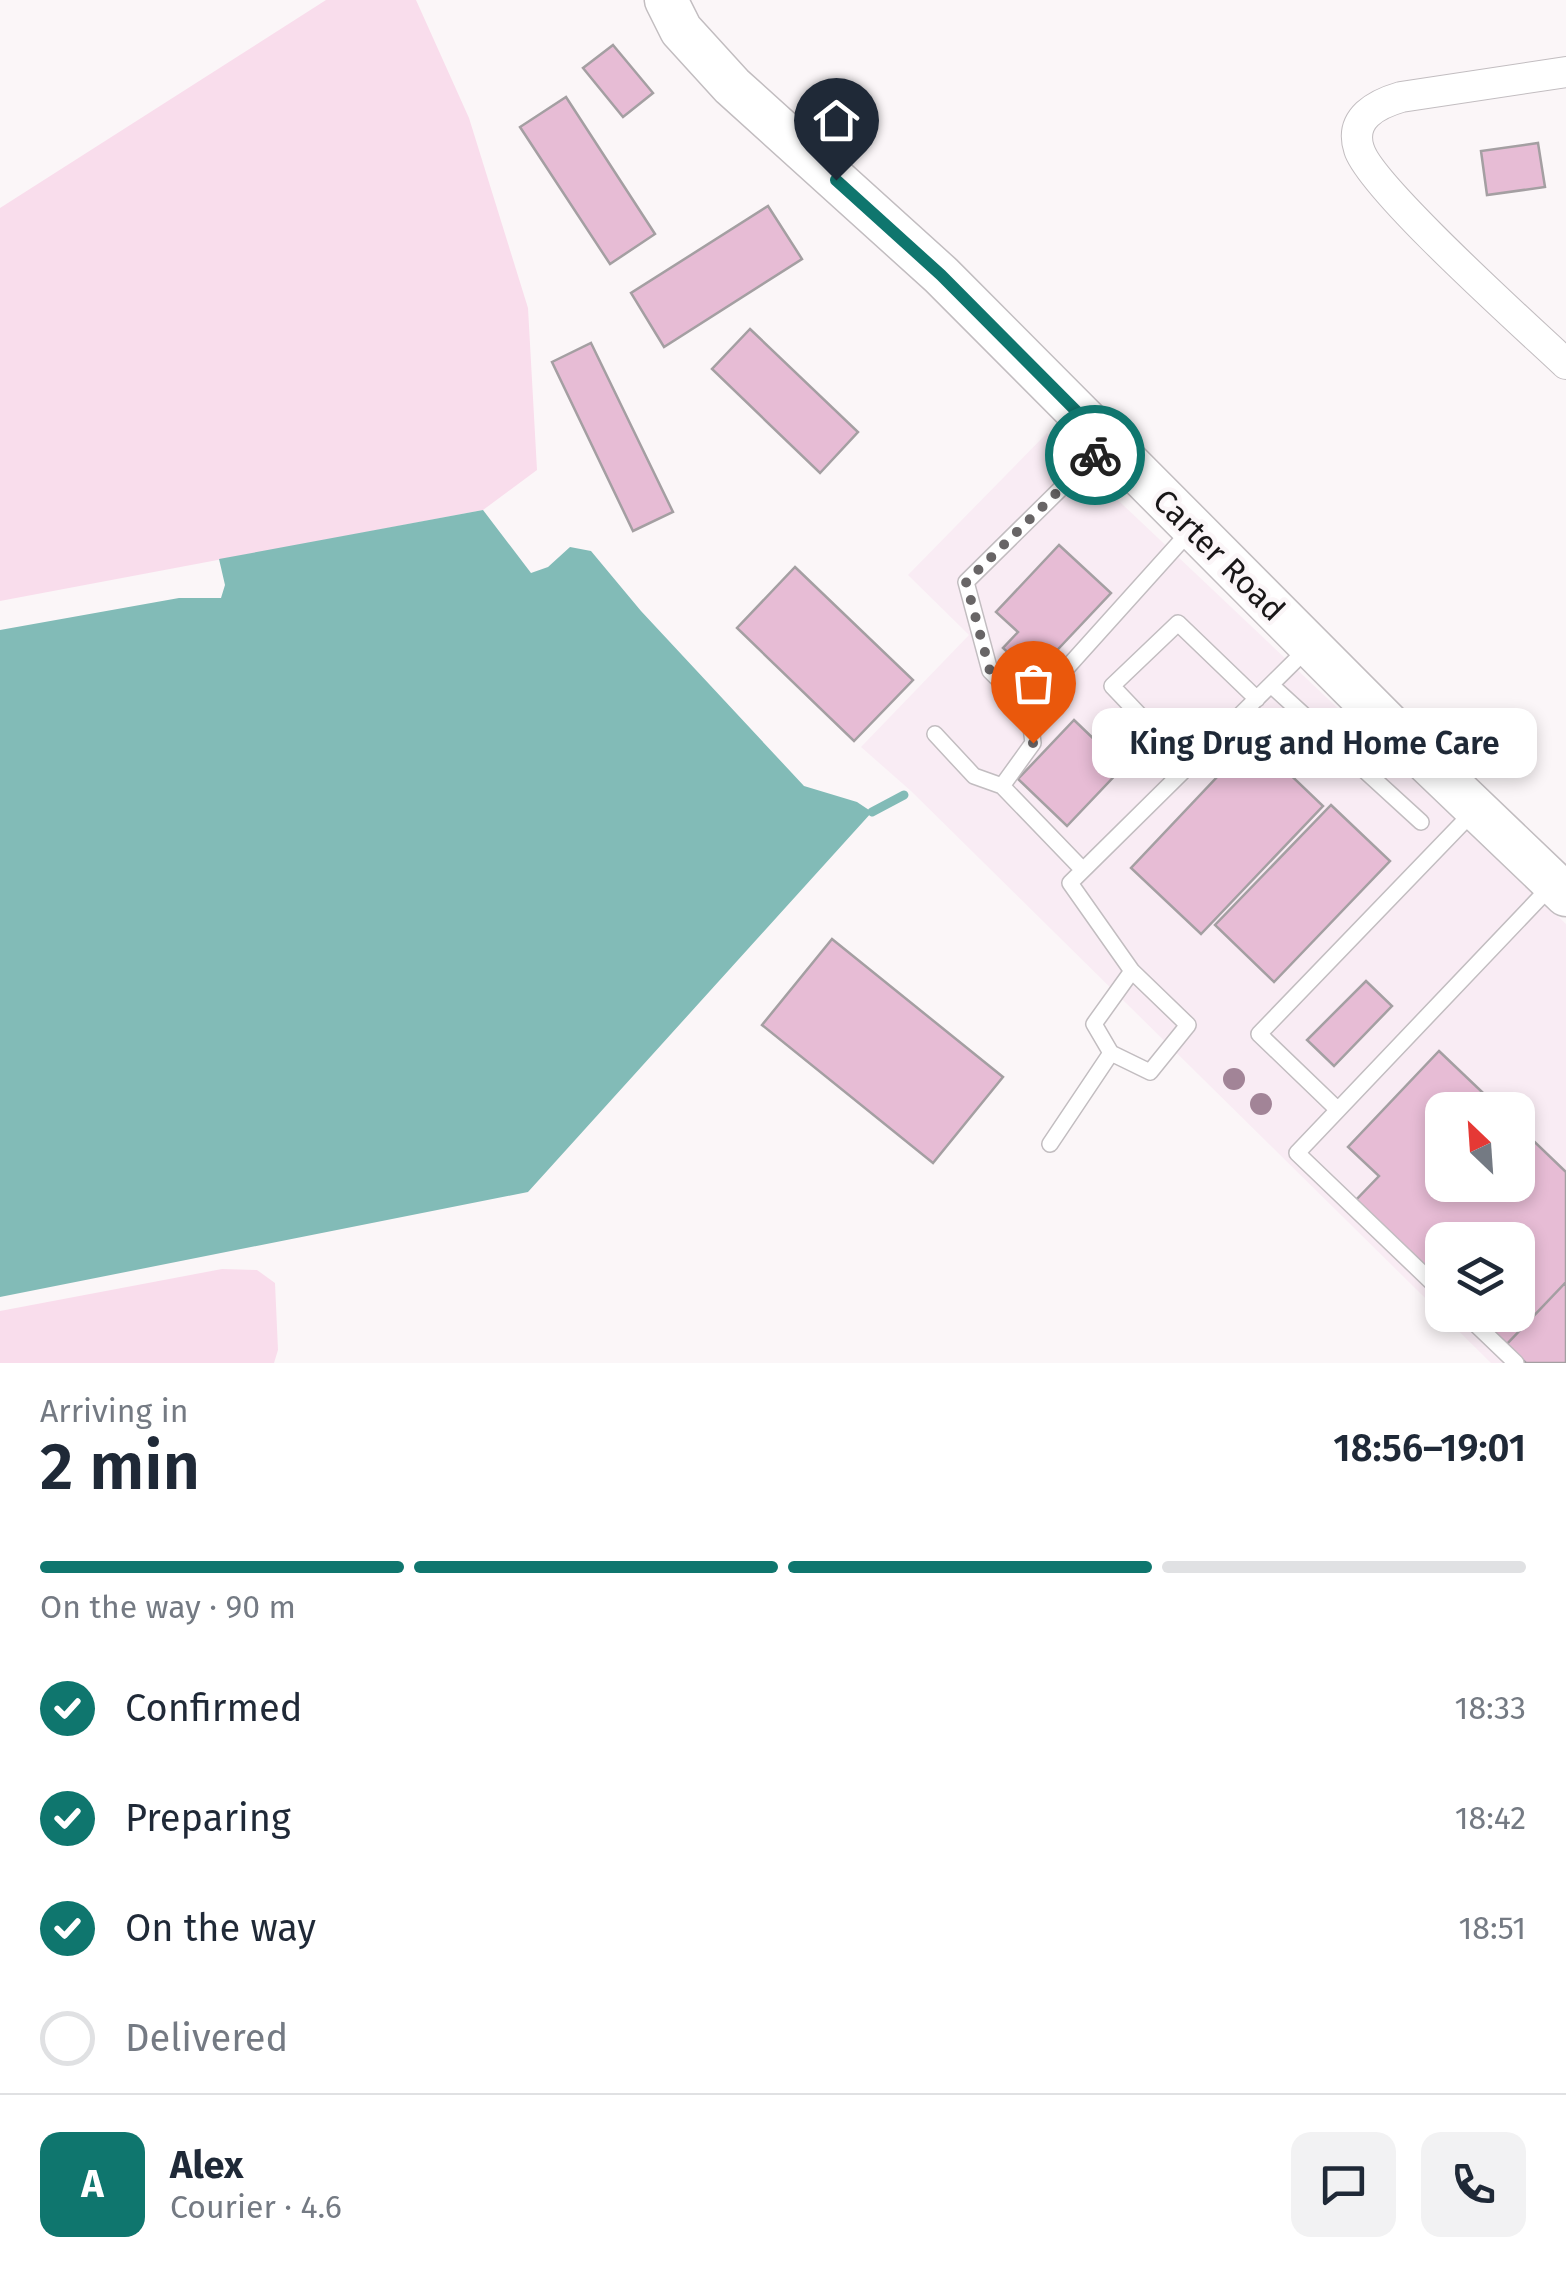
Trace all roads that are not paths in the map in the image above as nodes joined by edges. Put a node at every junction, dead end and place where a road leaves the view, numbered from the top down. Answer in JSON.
{"nodes":[{"id":1,"x":666,"y":0,"type":"edge"},
{"id":2,"x":1566,"y":72,"type":"edge"},
{"id":3,"x":1566,"y":364,"type":"edge"},
{"id":4,"x":1108,"y":443,"type":"junction"},
{"id":5,"x":1192,"y":528,"type":"junction"},
{"id":6,"x":1310,"y":646,"type":"junction"},
{"id":7,"x":1270,"y":685,"type":"junction"},
{"id":8,"x":1257,"y":698,"type":"junction"},
{"id":9,"x":1029,"y":710,"type":"junction"},
{"id":10,"x":935,"y":734,"type":"dead end"},
{"id":11,"x":1188,"y":766,"type":"junction"},
{"id":12,"x":1002,"y":786,"type":"junction"},
{"id":13,"x":1476,"y":809,"type":"junction"},
{"id":14,"x":1421,"y":822,"type":"dead end"},
{"id":15,"x":1083,"y":870,"type":"junction"},
{"id":16,"x":1560,"y":889,"type":"edge"},
{"id":17,"x":1132,"y":971,"type":"junction"},
{"id":18,"x":1110,"y":1053,"type":"junction"},
{"id":19,"x":1338,"y":1110,"type":"junction"},
{"id":20,"x":1050,"y":1144,"type":"dead end"},
{"id":21,"x":1425,"y":1275,"type":"edge"},
{"id":22,"x":1484,"y":1332,"type":"edge"},
{"id":23,"x":1516,"y":1363,"type":"edge"}],
"edges":[{"from":1,"to":4,"type":"main road","name":"Carter Road"},
{"from":2,"to":3,"type":"street"},
{"from":4,"to":5,"type":"main road","name":"Carter Road"},
{"from":4,"to":9,"type":"lane"},
{"from":5,"to":6,"type":"main road","name":"Carter Road"},
{"from":5,"to":9,"type":"lane"},
{"from":6,"to":7,"type":"lane"},
{"from":6,"to":13,"type":"main road","name":"Carter Road"},
{"from":7,"to":8,"type":"lane"},
{"from":7,"to":14,"type":"lane"},
{"from":8,"to":11,"type":"lane"},
{"from":8,"to":11,"type":"lane"},
{"from":9,"to":12,"type":"lane"},
{"from":10,"to":12,"type":"lane"},
{"from":11,"to":15,"type":"lane"},
{"from":12,"to":15,"type":"lane"},
{"from":13,"to":16,"type":"main road","name":"Carter Road"},
{"from":13,"to":19,"type":"lane"},
{"from":15,"to":17,"type":"lane"},
{"from":16,"to":19,"type":"lane"},
{"from":17,"to":18,"type":"lane"},
{"from":17,"to":18,"type":"lane"},
{"from":18,"to":20,"type":"lane"},
{"from":19,"to":21,"type":"lane"},
{"from":22,"to":23,"type":"lane"}]}
